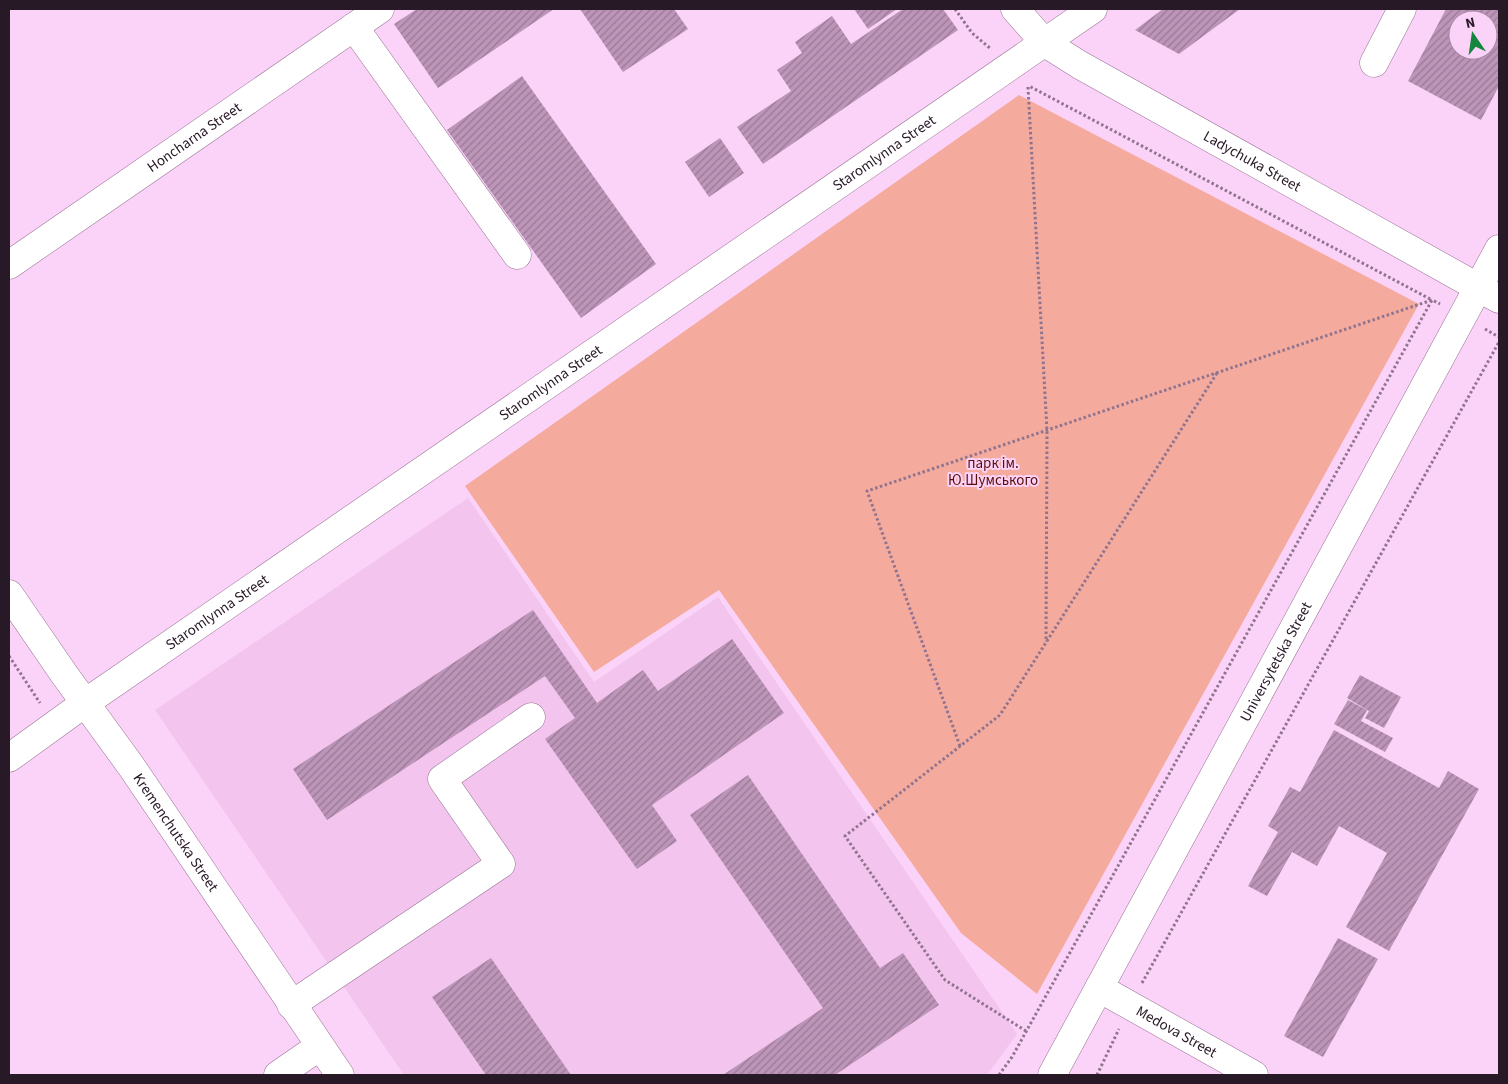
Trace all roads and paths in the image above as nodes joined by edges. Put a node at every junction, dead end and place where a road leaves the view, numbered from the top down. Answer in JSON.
{"nodes":[{"id":1,"x":380,"y":9,"type":"edge"},
{"id":2,"x":1015,"y":9,"type":"edge"},
{"id":3,"x":1093,"y":9,"type":"edge"},
{"id":4,"x":1402,"y":9,"type":"edge"},
{"id":5,"x":354,"y":27,"type":"junction"},
{"id":6,"x":1045,"y":43,"type":"junction"},
{"id":7,"x":1374,"y":63,"type":"dead end"},
{"id":8,"x":1499,"y":249,"type":"edge"},
{"id":9,"x":517,"y":255,"type":"dead end"},
{"id":10,"x":9,"y":265,"type":"edge"},
{"id":11,"x":1488,"y":293,"type":"edge"},
{"id":12,"x":1432,"y":300,"type":"junction"},
{"id":13,"x":1441,"y":305,"type":"dead end"},
{"id":14,"x":1485,"y":329,"type":"dead end"},
{"id":15,"x":1499,"y":337,"type":"edge"},
{"id":16,"x":1499,"y":342,"type":"edge"},
{"id":17,"x":1218,"y":372,"type":"junction"},
{"id":18,"x":1047,"y":431,"type":"junction"},
{"id":19,"x":9,"y":594,"type":"edge"},
{"id":20,"x":1046,"y":643,"type":"junction"},
{"id":21,"x":9,"y":656,"type":"edge"},
{"id":22,"x":85,"y":703,"type":"junction"},
{"id":23,"x":531,"y":717,"type":"dead end"},
{"id":24,"x":49,"y":729,"type":"junction"},
{"id":25,"x":960,"y":746,"type":"junction"},
{"id":26,"x":9,"y":758,"type":"edge"},
{"id":27,"x":1099,"y":988,"type":"junction"},
{"id":28,"x":291,"y":1005,"type":"junction"},
{"id":29,"x":1131,"y":1005,"type":"junction"},
{"id":30,"x":1026,"y":1031,"type":"junction"},
{"id":31,"x":320,"y":1046,"type":"junction"},
{"id":32,"x":278,"y":1075,"type":"edge"},
{"id":33,"x":340,"y":1075,"type":"edge"},
{"id":34,"x":999,"y":1075,"type":"edge"},
{"id":35,"x":1052,"y":1075,"type":"edge"},
{"id":36,"x":1097,"y":1075,"type":"edge"},
{"id":37,"x":1254,"y":1075,"type":"edge"}],
"edges":[{"from":1,"to":5,"type":"street","name":"Honcharna Street"},
{"from":2,"to":6,"type":"street","name":"Ladychuka Street"},
{"from":3,"to":6,"type":"street","name":"Staromlynna Street"},
{"from":4,"to":7,"type":"street"},
{"from":5,"to":9,"type":"street"},
{"from":5,"to":10,"type":"street","name":"Honcharna Street"},
{"from":6,"to":11,"type":"street","name":"Ladychuka Street"},
{"from":6,"to":22,"type":"street","name":"Staromlynna Street"},
{"from":8,"to":11,"type":"street","name":"Universytetska Street"},
{"from":11,"to":27,"type":"street","name":"Universytetska Street"},
{"from":12,"to":13,"type":"path"},
{"from":12,"to":17,"type":"path"},
{"from":12,"to":18,"type":"path"},
{"from":12,"to":30,"type":"path"},
{"from":14,"to":15,"type":"path"},
{"from":16,"to":29,"type":"path"},
{"from":17,"to":18,"type":"path"},
{"from":17,"to":20,"type":"path"},
{"from":18,"to":20,"type":"path"},
{"from":18,"to":25,"type":"path"},
{"from":19,"to":22,"type":"street","name":"Kremenchutska Street"},
{"from":20,"to":25,"type":"path"},
{"from":21,"to":24,"type":"path"},
{"from":22,"to":24,"type":"street","name":"Staromlynna Street"},
{"from":22,"to":28,"type":"street","name":"Kremenchutska Street"},
{"from":23,"to":28,"type":"street"},
{"from":24,"to":26,"type":"street","name":"Staromlynna Street"},
{"from":25,"to":30,"type":"path"},
{"from":27,"to":29,"type":"street","name":"Medova Street"},
{"from":27,"to":35,"type":"street","name":"Universytetska Street"},
{"from":28,"to":31,"type":"street","name":"Kremenchutska Street"},
{"from":29,"to":36,"type":"path"},
{"from":29,"to":37,"type":"street","name":"Medova Street"},
{"from":30,"to":34,"type":"path"},
{"from":31,"to":32,"type":"street"},
{"from":31,"to":33,"type":"street","name":"Kremenchutska Street"}]}
